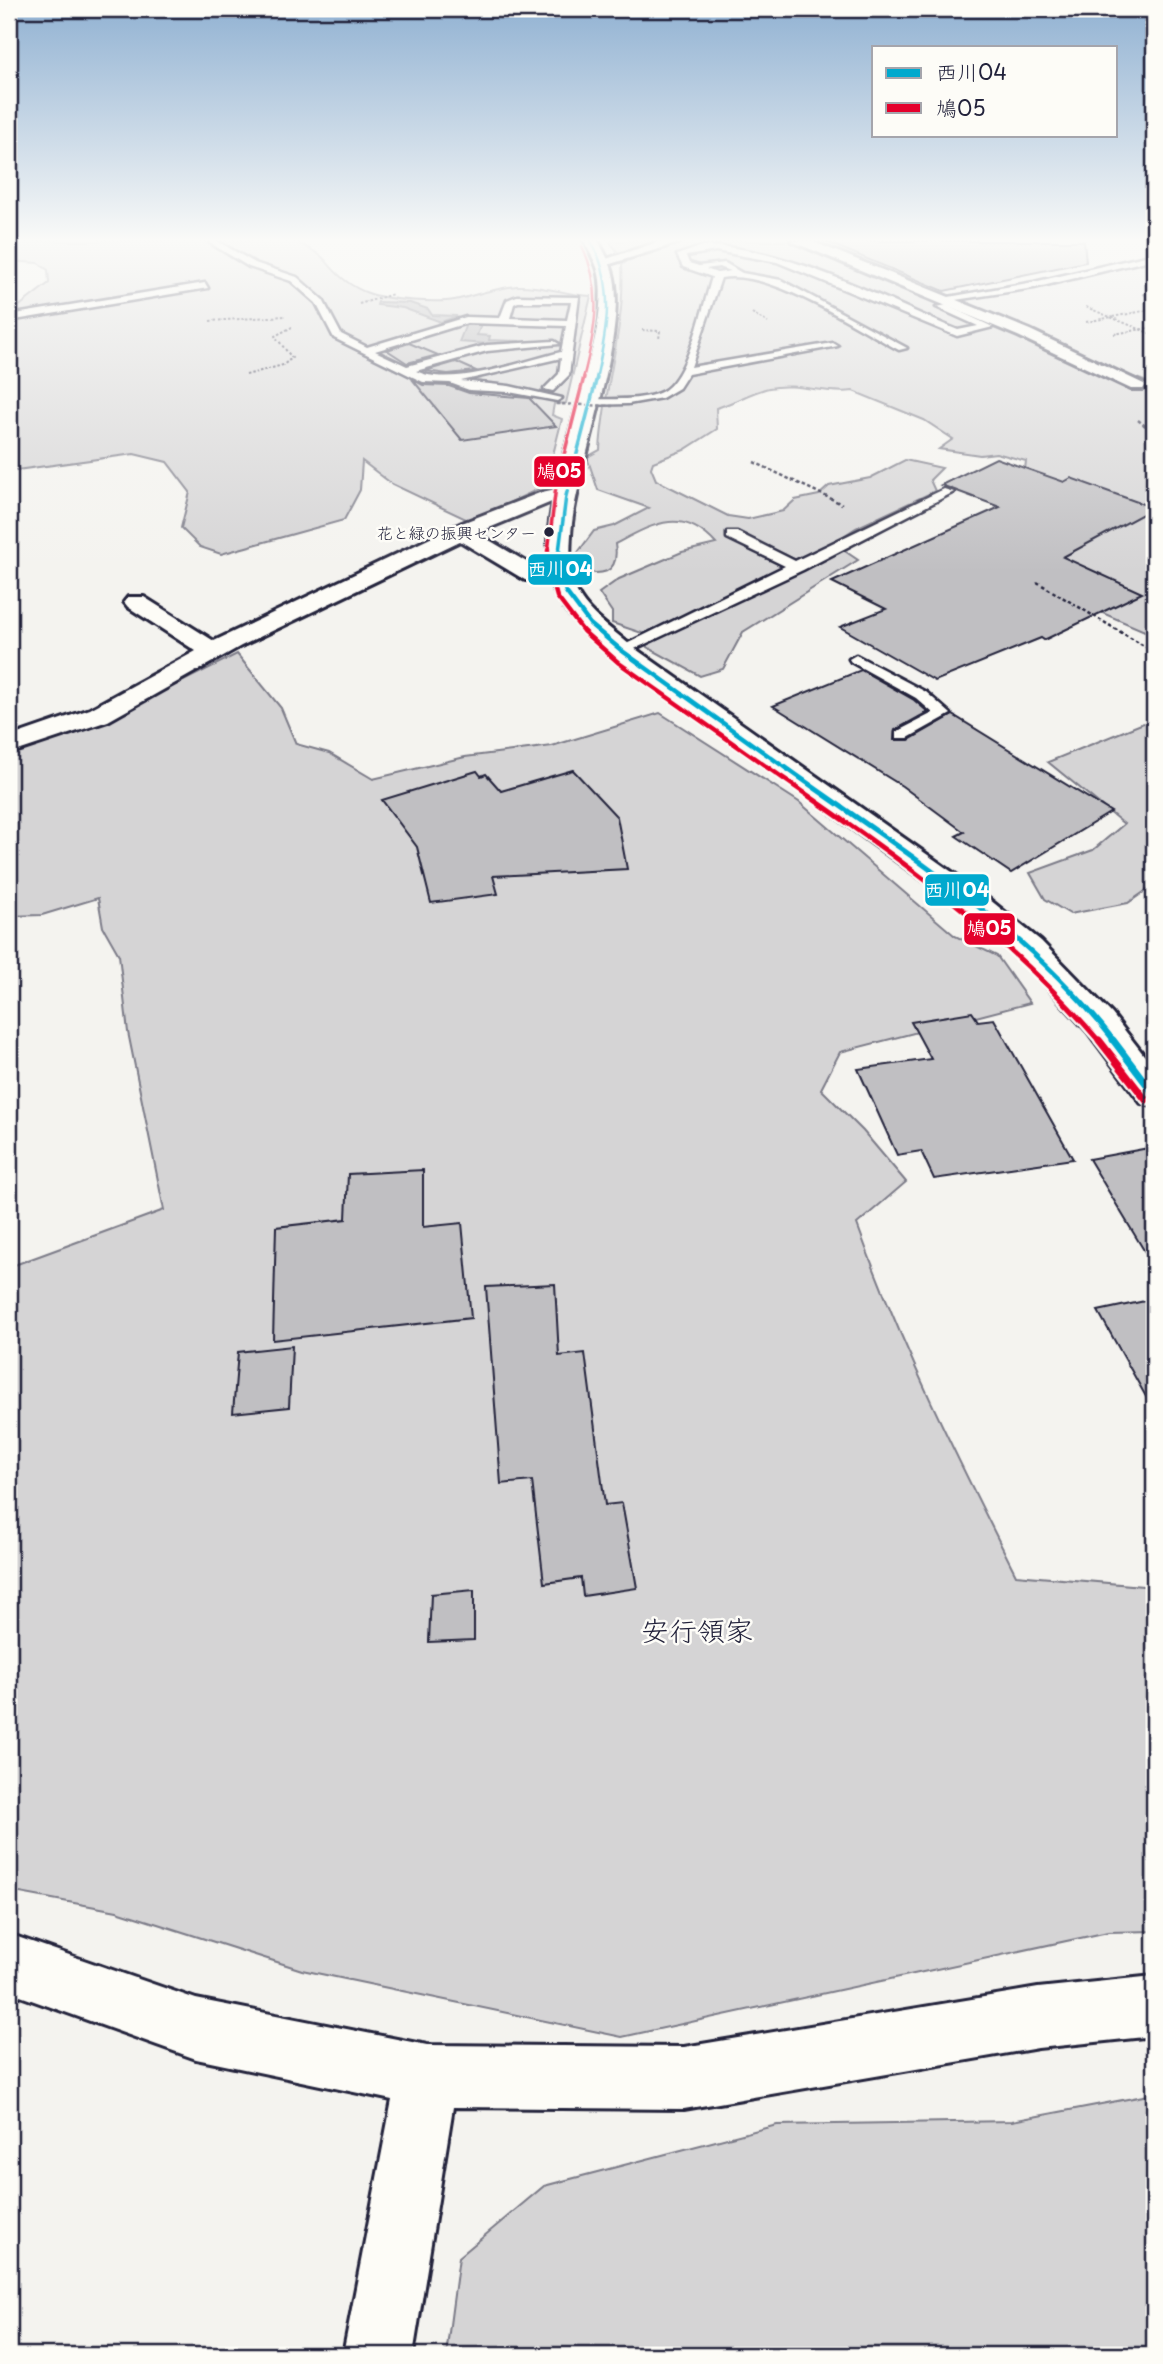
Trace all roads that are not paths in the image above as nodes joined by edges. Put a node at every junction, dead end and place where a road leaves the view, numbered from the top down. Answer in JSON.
{"nodes":[{"id":1,"x":369,"y":351,"type":"edge"},
{"id":2,"x":475,"y":351,"type":"edge"},
{"id":3,"x":558,"y":351,"type":"edge"},
{"id":4,"x":567,"y":351,"type":"edge"},
{"id":5,"x":604,"y":351,"type":"edge"},
{"id":6,"x":693,"y":351,"type":"edge"},
{"id":7,"x":802,"y":351,"type":"edge"},
{"id":8,"x":1062,"y":351,"type":"edge"},
{"id":9,"x":407,"y":370,"type":"junction"},
{"id":10,"x":687,"y":371,"type":"junction"},
{"id":11,"x":452,"y":380,"type":"junction"},
{"id":12,"x":1137,"y":384,"type":"dead end"},
{"id":13,"x":600,"y":405,"type":"junction"},
{"id":14,"x":948,"y":492,"type":"dead end"},
{"id":15,"x":565,"y":493,"type":"junction"},
{"id":16,"x":461,"y":532,"type":"junction"},
{"id":17,"x":732,"y":535,"type":"dead end"},
{"id":18,"x":798,"y":566,"type":"junction"},
{"id":19,"x":561,"y":573,"type":"junction"},
{"id":20,"x":136,"y":603,"type":"dead end"},
{"id":21,"x":621,"y":650,"type":"junction"},
{"id":22,"x":215,"y":652,"type":"junction"},
{"id":23,"x":856,"y":659,"type":"dead end"},
{"id":24,"x":902,"y":735,"type":"dead end"},
{"id":25,"x":9,"y":746,"type":"edge"},
{"id":26,"x":1154,"y":1094,"type":"edge"},
{"id":27,"x":9,"y":1963,"type":"edge"},
{"id":28,"x":1154,"y":2006,"type":"edge"},
{"id":29,"x":427,"y":2076,"type":"junction"},
{"id":30,"x":378,"y":2355,"type":"edge"}],
"edges":[{"from":1,"to":9,"type":"lane"},
{"from":2,"to":9,"type":"lane"},
{"from":3,"to":11,"type":"lane"},
{"from":4,"to":11,"type":"lane"},
{"from":5,"to":13,"type":"street"},
{"from":6,"to":10,"type":"lane"},
{"from":7,"to":10,"type":"lane"},
{"from":8,"to":12,"type":"street"},
{"from":9,"to":11,"type":"lane"},
{"from":10,"to":13,"type":"lane"},
{"from":13,"to":15,"type":"street"},
{"from":14,"to":18,"type":"lane"},
{"from":15,"to":16,"type":"street"},
{"from":15,"to":19,"type":"street"},
{"from":16,"to":19,"type":"street"},
{"from":16,"to":22,"type":"street"},
{"from":17,"to":18,"type":"lane"},
{"from":18,"to":21,"type":"lane"},
{"from":19,"to":21,"type":"street"},
{"from":20,"to":22,"type":"street"},
{"from":21,"to":26,"type":"street"},
{"from":22,"to":25,"type":"street"},
{"from":23,"to":24,"type":"lane"},
{"from":27,"to":29,"type":"street"},
{"from":28,"to":29,"type":"street"},
{"from":29,"to":30,"type":"street"}]}
